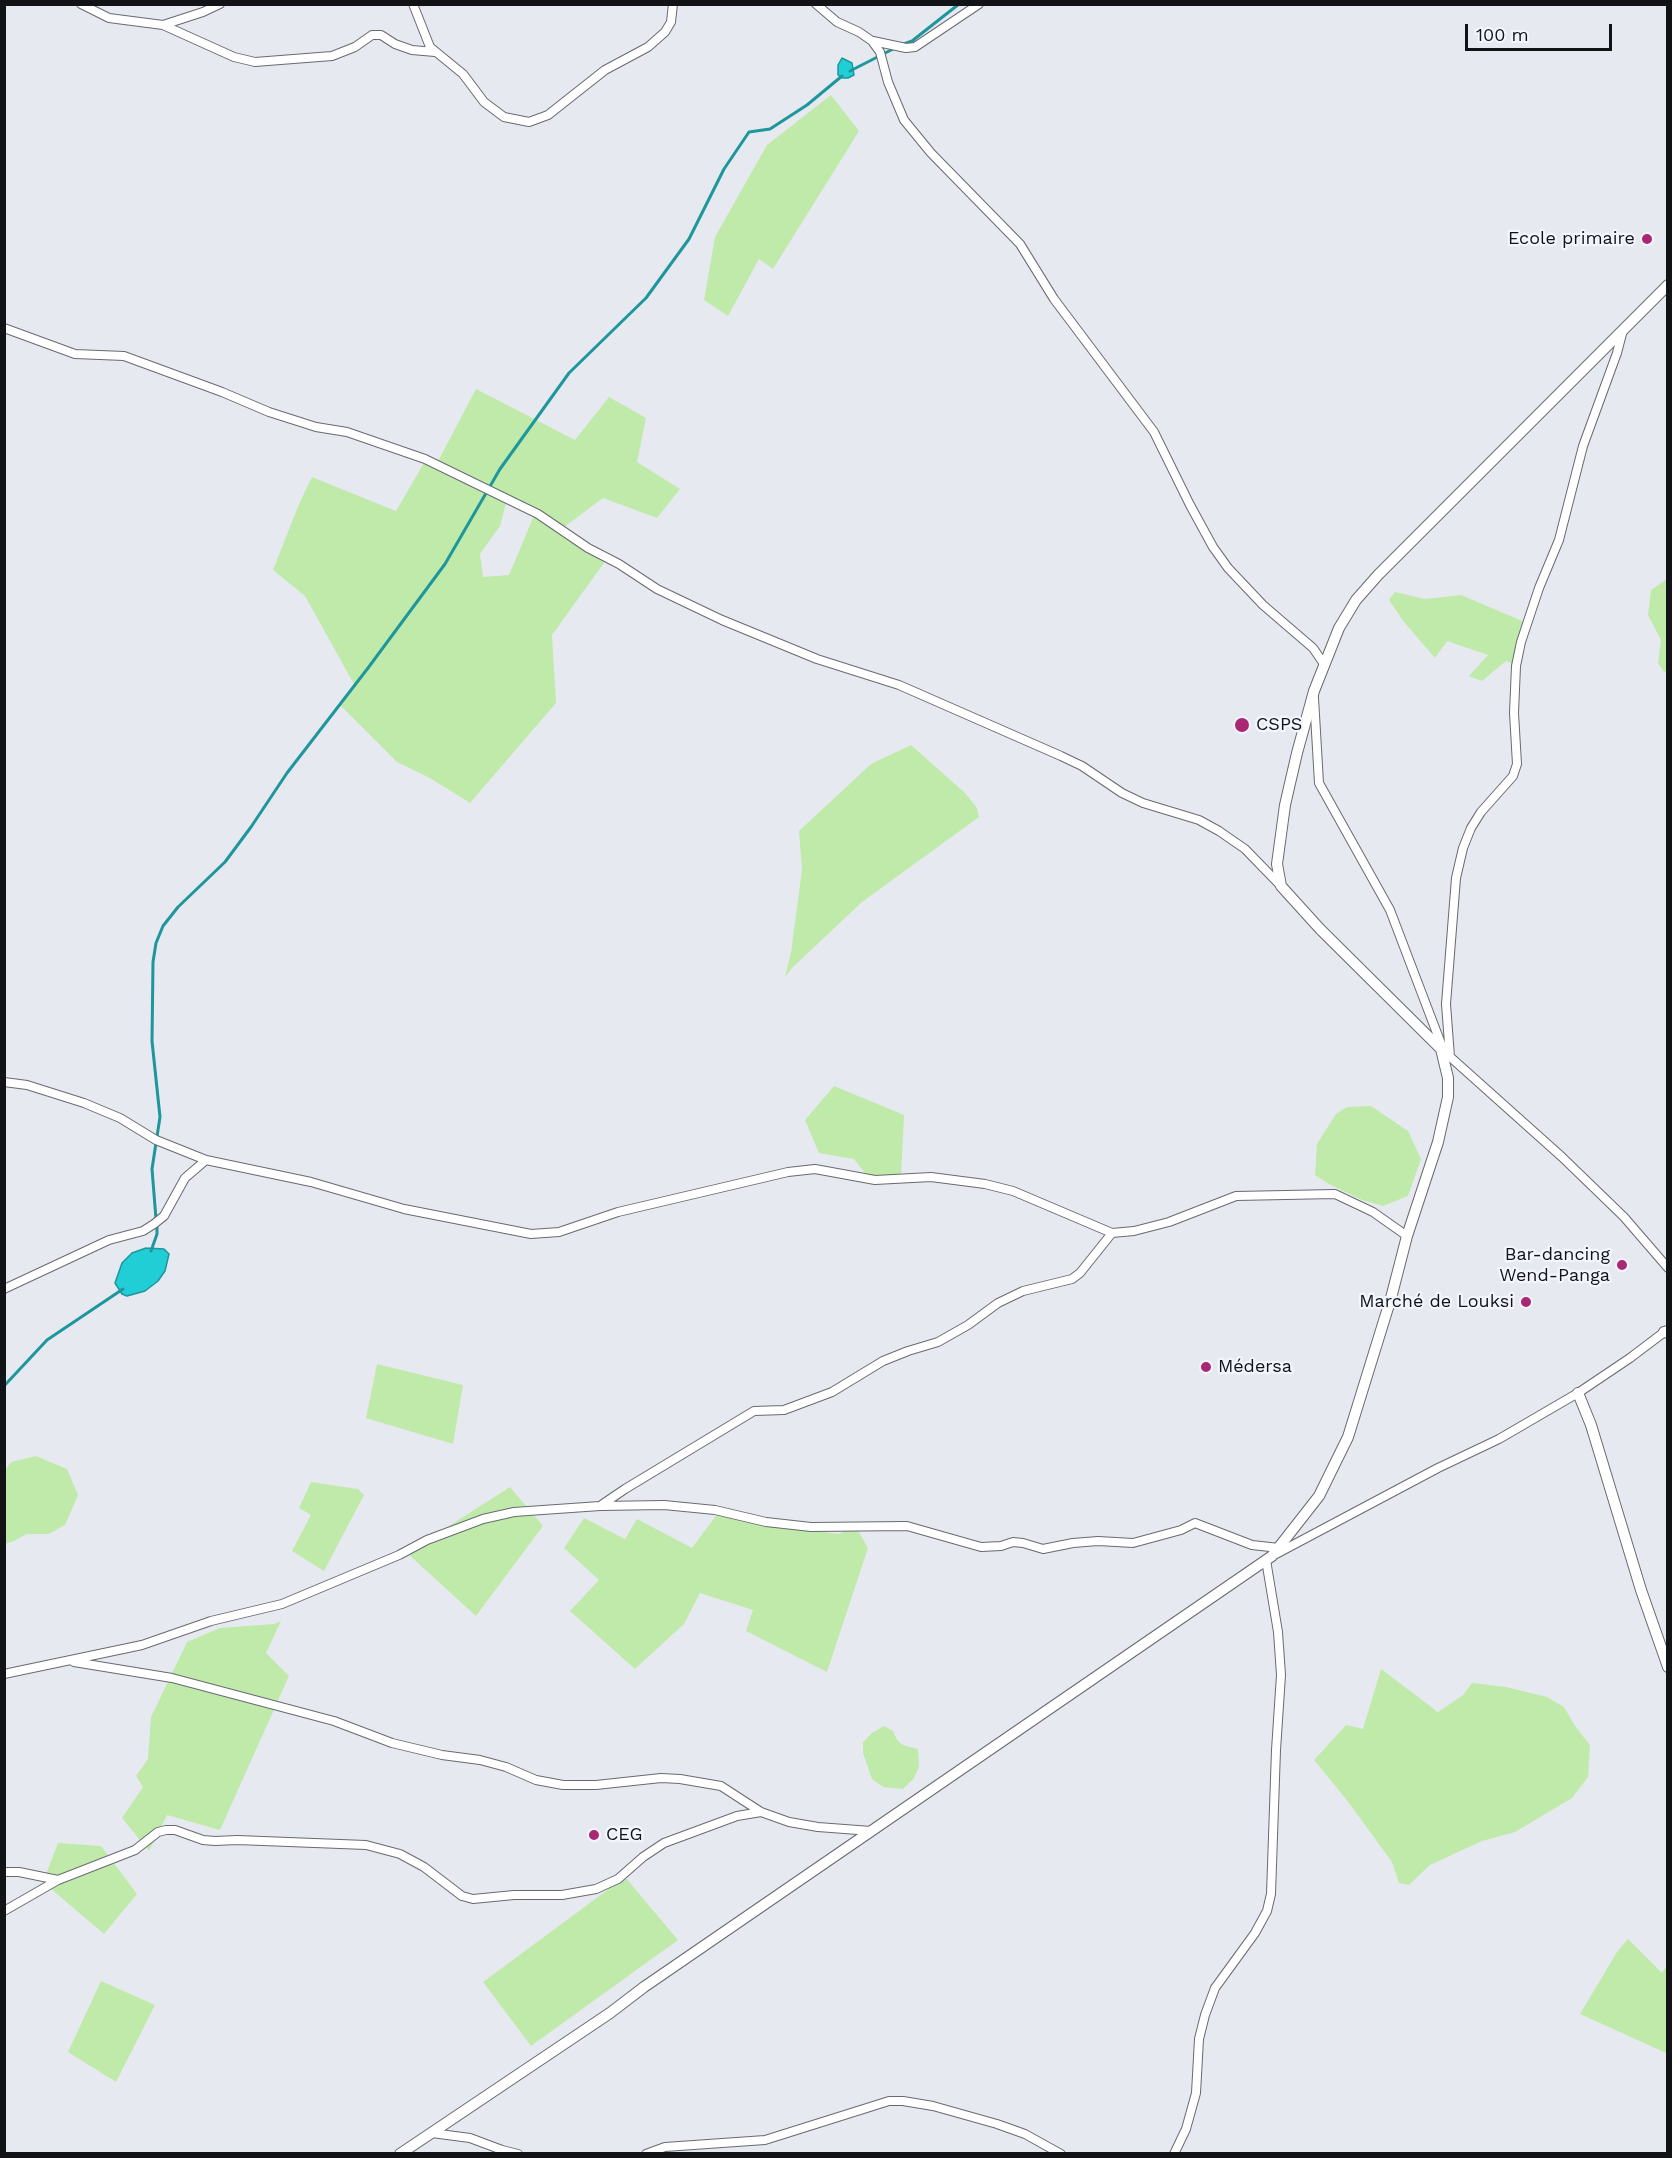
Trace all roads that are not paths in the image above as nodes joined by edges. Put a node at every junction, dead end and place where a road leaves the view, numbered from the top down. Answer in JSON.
{"nodes":[{"id":1,"x":81,"y":4,"type":"edge"},
{"id":2,"x":220,"y":4,"type":"edge"},
{"id":3,"x":413,"y":4,"type":"edge"},
{"id":4,"x":673,"y":4,"type":"edge"},
{"id":5,"x":816,"y":4,"type":"edge"},
{"id":6,"x":979,"y":4,"type":"edge"},
{"id":7,"x":163,"y":25,"type":"junction"},
{"id":8,"x":872,"y":41,"type":"junction"},
{"id":9,"x":435,"y":52,"type":"junction"},
{"id":10,"x":1668,"y":285,"type":"edge"},
{"id":11,"x":4,"y":328,"type":"edge"},
{"id":12,"x":1623,"y":330,"type":"junction"},
{"id":13,"x":1324,"y":664,"type":"junction"},
{"id":14,"x":1314,"y":691,"type":"junction"},
{"id":15,"x":1281,"y":886,"type":"junction"},
{"id":16,"x":1445,"y":1053,"type":"junction"},
{"id":17,"x":4,"y":1082,"type":"edge"},
{"id":18,"x":206,"y":1160,"type":"junction"},
{"id":19,"x":1112,"y":1233,"type":"junction"},
{"id":20,"x":1407,"y":1236,"type":"junction"},
{"id":21,"x":1668,"y":1268,"type":"edge"},
{"id":22,"x":4,"y":1289,"type":"edge"},
{"id":23,"x":1666,"y":1332,"type":"edge"},
{"id":24,"x":1578,"y":1393,"type":"junction"},
{"id":25,"x":600,"y":1506,"type":"junction"},
{"id":26,"x":1272,"y":1555,"type":"junction"},
{"id":27,"x":70,"y":1662,"type":"junction"},
{"id":28,"x":1668,"y":1667,"type":"edge"},
{"id":29,"x":4,"y":1674,"type":"edge"},
{"id":30,"x":761,"y":1812,"type":"junction"},
{"id":31,"x":871,"y":1832,"type":"junction"},
{"id":32,"x":4,"y":1872,"type":"edge"},
{"id":33,"x":58,"y":1880,"type":"junction"},
{"id":34,"x":4,"y":1911,"type":"edge"},
{"id":35,"x":431,"y":2133,"type":"junction"},
{"id":36,"x":400,"y":2154,"type":"edge"},
{"id":37,"x":518,"y":2154,"type":"edge"},
{"id":38,"x":646,"y":2154,"type":"edge"},
{"id":39,"x":1061,"y":2154,"type":"edge"},
{"id":40,"x":1174,"y":2154,"type":"edge"}],
"edges":[{"from":1,"to":7,"type":"street"},
{"from":2,"to":7,"type":"street"},
{"from":3,"to":9,"type":"street"},
{"from":4,"to":9,"type":"street"},
{"from":5,"to":8,"type":"street"},
{"from":6,"to":8,"type":"street"},
{"from":7,"to":9,"type":"street"},
{"from":8,"to":13,"type":"street"},
{"from":10,"to":12,"type":"street"},
{"from":11,"to":15,"type":"street"},
{"from":12,"to":13,"type":"street"},
{"from":12,"to":16,"type":"street"},
{"from":13,"to":14,"type":"street"},
{"from":14,"to":15,"type":"street"},
{"from":14,"to":16,"type":"street"},
{"from":15,"to":16,"type":"street"},
{"from":16,"to":20,"type":"street"},
{"from":16,"to":21,"type":"street"},
{"from":17,"to":18,"type":"street"},
{"from":18,"to":19,"type":"street"},
{"from":18,"to":22,"type":"street"},
{"from":19,"to":20,"type":"street"},
{"from":19,"to":25,"type":"street"},
{"from":20,"to":26,"type":"street"},
{"from":23,"to":24,"type":"street"},
{"from":24,"to":26,"type":"street"},
{"from":24,"to":28,"type":"street"},
{"from":25,"to":26,"type":"street"},
{"from":25,"to":27,"type":"street"},
{"from":26,"to":31,"type":"street"},
{"from":26,"to":40,"type":"street"},
{"from":27,"to":29,"type":"street"},
{"from":27,"to":30,"type":"street"},
{"from":30,"to":31,"type":"street"},
{"from":30,"to":33,"type":"street"},
{"from":31,"to":35,"type":"street"},
{"from":32,"to":33,"type":"street"},
{"from":33,"to":34,"type":"street"},
{"from":35,"to":36,"type":"street"},
{"from":35,"to":37,"type":"street"},
{"from":38,"to":39,"type":"street"}]}
